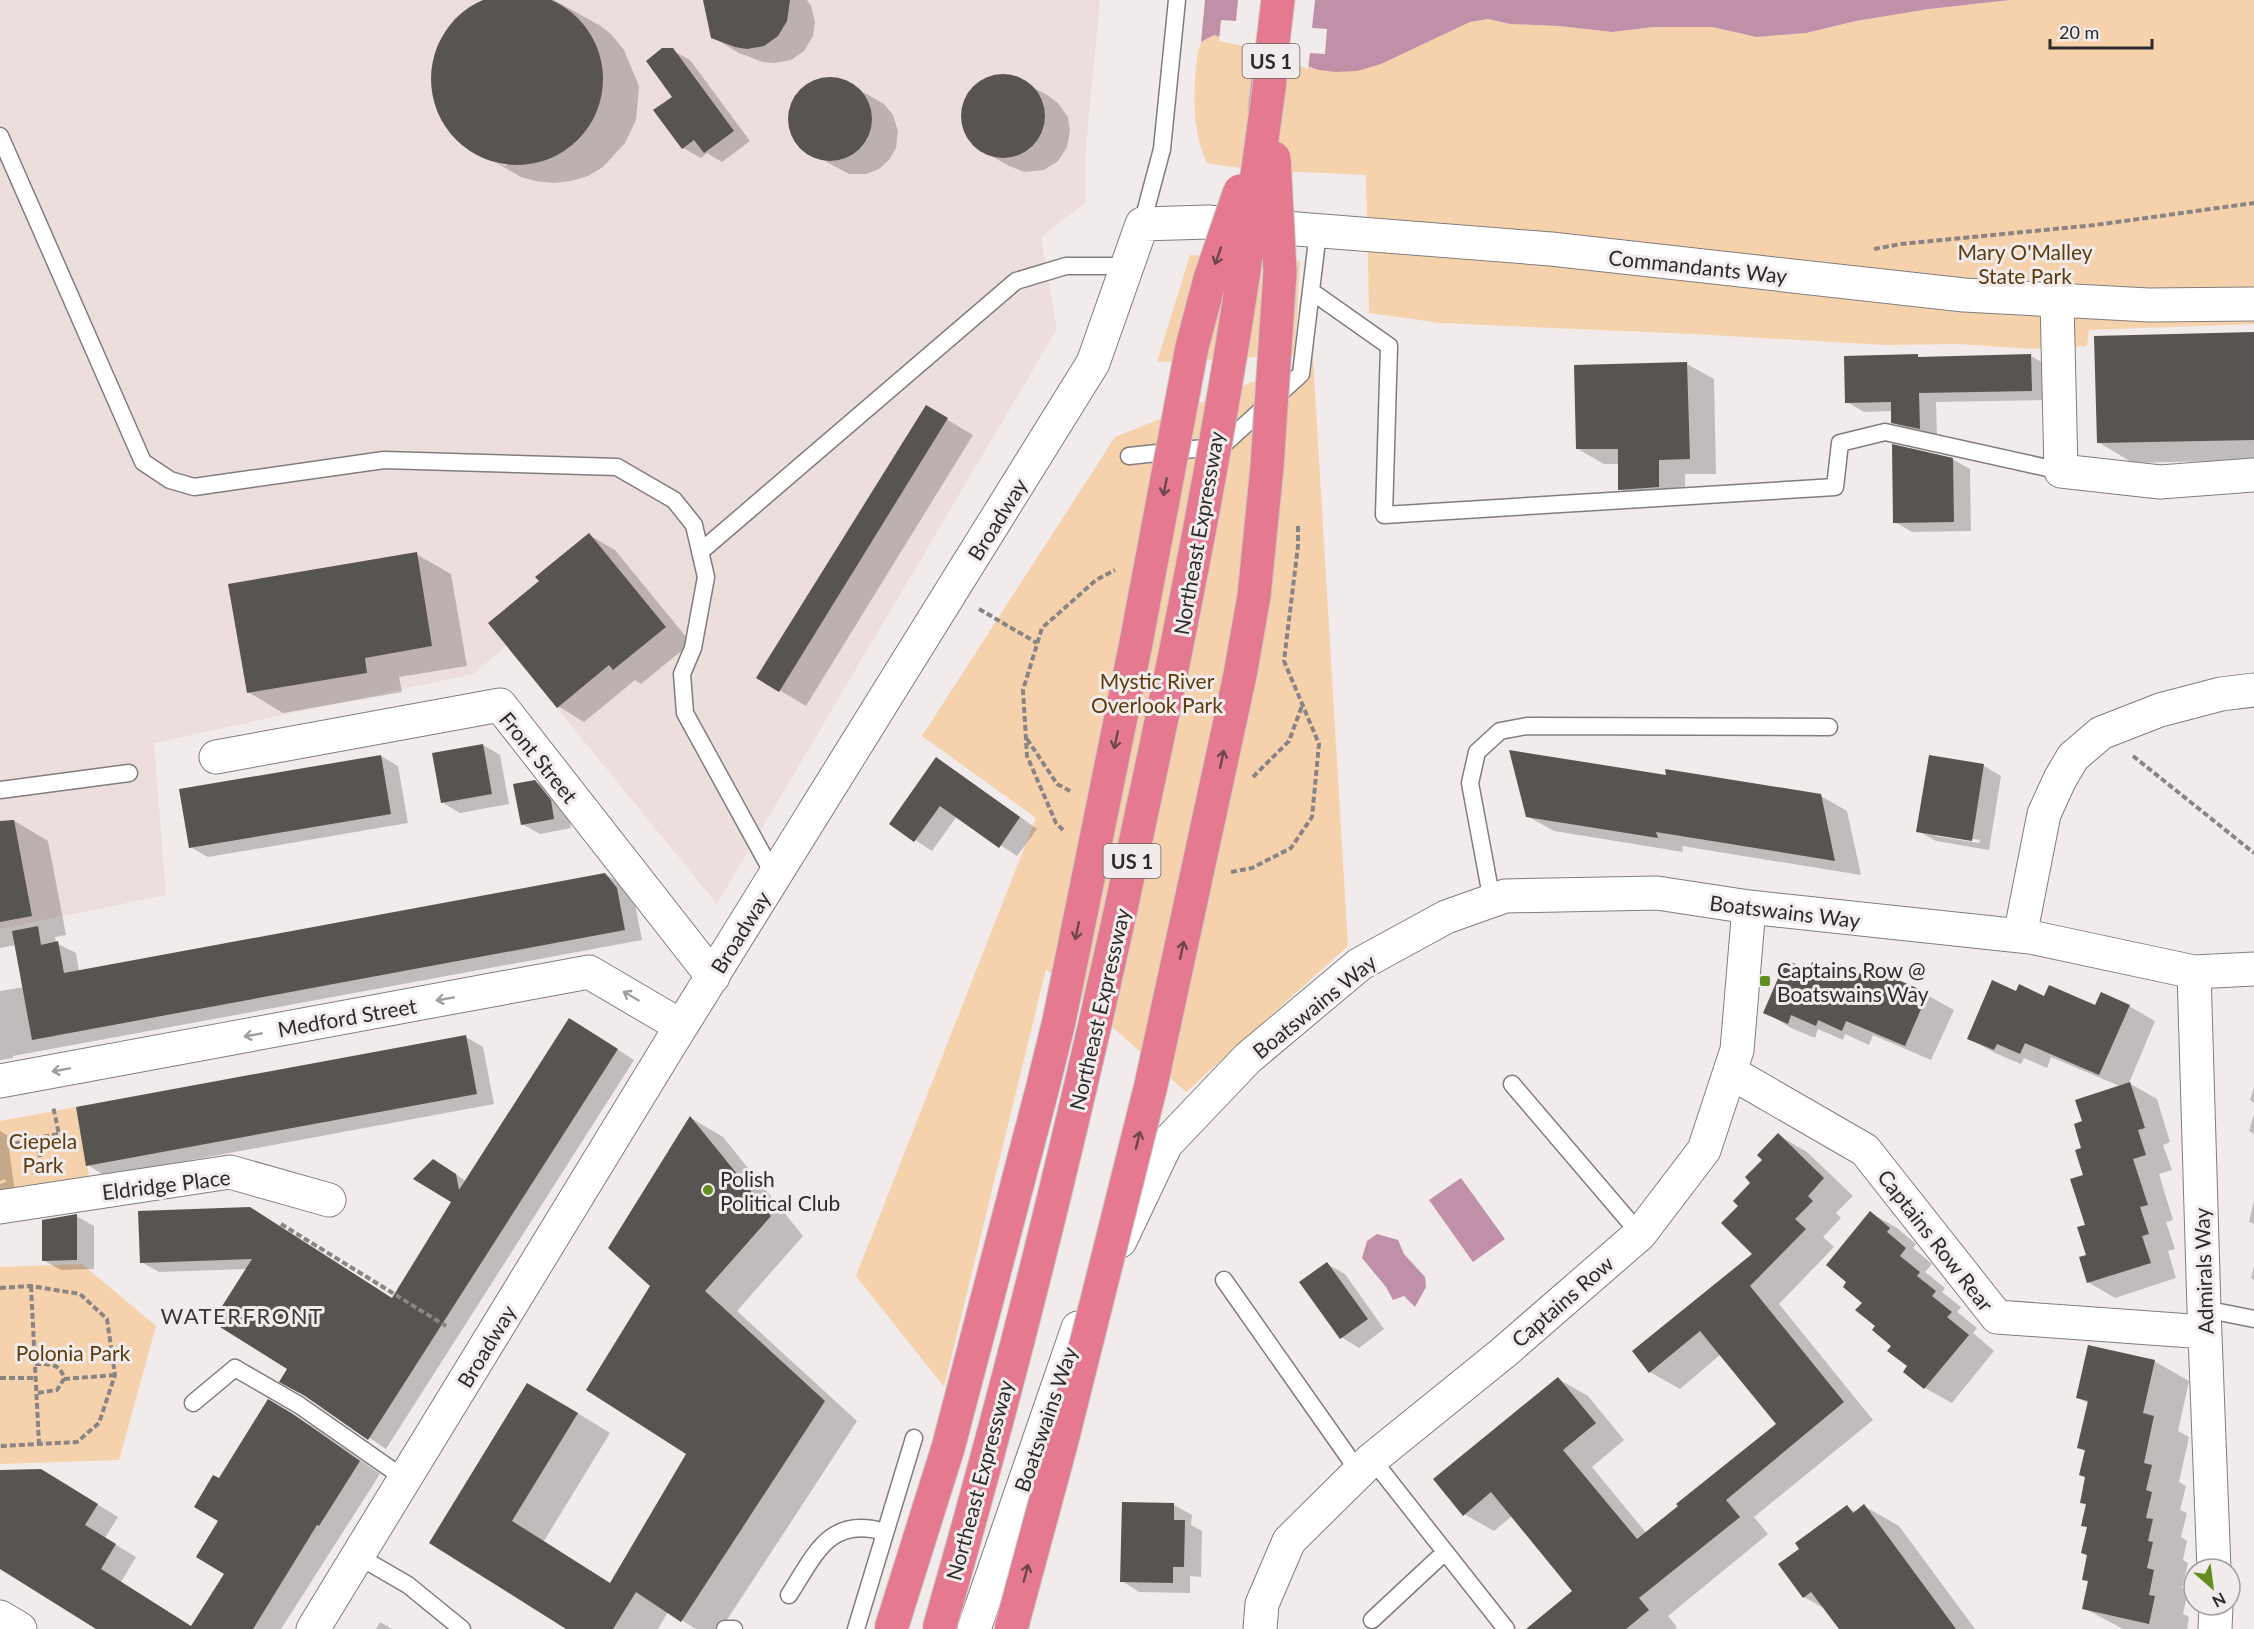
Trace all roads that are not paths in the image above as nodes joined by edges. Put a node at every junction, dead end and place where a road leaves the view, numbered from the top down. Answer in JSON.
{"nodes":[{"id":1,"x":1177,"y":0,"type":"edge"},
{"id":2,"x":1278,"y":0,"type":"edge"},
{"id":3,"x":1270,"y":81,"type":"junction"},
{"id":4,"x":1264,"y":121,"type":"junction"},
{"id":5,"x":0,"y":136,"type":"edge"},
{"id":6,"x":1142,"y":224,"type":"junction"},
{"id":7,"x":1318,"y":232,"type":"junction"},
{"id":8,"x":1127,"y":266,"type":"junction"},
{"id":9,"x":1311,"y":291,"type":"junction"},
{"id":10,"x":2057,"y":300,"type":"junction"},
{"id":11,"x":2254,"y":304,"type":"edge"},
{"id":12,"x":1129,"y":456,"type":"dead end"},
{"id":13,"x":2061,"y":471,"type":"junction"},
{"id":14,"x":2254,"y":475,"type":"edge"},
{"id":15,"x":700,"y":552,"type":"junction"},
{"id":16,"x":2254,"y":690,"type":"edge"},
{"id":17,"x":1828,"y":727,"type":"dead end"},
{"id":18,"x":216,"y":757,"type":"dead end"},
{"id":19,"x":129,"y":773,"type":"dead end"},
{"id":20,"x":0,"y":790,"type":"edge"},
{"id":21,"x":775,"y":877,"type":"junction"},
{"id":22,"x":1492,"y":901,"type":"junction"},
{"id":23,"x":1749,"y":907,"type":"junction"},
{"id":24,"x":2020,"y":936,"type":"junction"},
{"id":25,"x":2254,"y":969,"type":"edge"},
{"id":26,"x":2194,"y":972,"type":"junction"},
{"id":27,"x":713,"y":977,"type":"junction"},
{"id":28,"x":681,"y":1026,"type":"junction"},
{"id":29,"x":1730,"y":1072,"type":"junction"},
{"id":30,"x":0,"y":1081,"type":"edge"},
{"id":31,"x":1512,"y":1084,"type":"dead end"},
{"id":32,"x":329,"y":1200,"type":"dead end"},
{"id":33,"x":0,"y":1207,"type":"edge"},
{"id":34,"x":1640,"y":1234,"type":"junction"},
{"id":35,"x":1224,"y":1280,"type":"dead end"},
{"id":36,"x":2254,"y":1319,"type":"edge"},
{"id":37,"x":2205,"y":1321,"type":"junction"},
{"id":38,"x":193,"y":1403,"type":"dead end"},
{"id":39,"x":914,"y":1438,"type":"dead end"},
{"id":40,"x":1366,"y":1466,"type":"junction"},
{"id":41,"x":405,"y":1479,"type":"junction"},
{"id":42,"x":885,"y":1532,"type":"junction"},
{"id":43,"x":1445,"y":1552,"type":"junction"},
{"id":44,"x":358,"y":1556,"type":"junction"},
{"id":45,"x":2214,"y":1557,"type":"edge"},
{"id":46,"x":789,"y":1595,"type":"dead end"},
{"id":47,"x":0,"y":1617,"type":"edge"},
{"id":48,"x":1372,"y":1620,"type":"dead end"},
{"id":49,"x":20,"y":1629,"type":"edge"},
{"id":50,"x":313,"y":1629,"type":"edge"},
{"id":51,"x":462,"y":1629,"type":"edge"},
{"id":52,"x":725,"y":1629,"type":"edge"},
{"id":53,"x":734,"y":1629,"type":"edge"},
{"id":54,"x":856,"y":1629,"type":"edge"},
{"id":55,"x":891,"y":1629,"type":"edge"},
{"id":56,"x":939,"y":1629,"type":"edge"},
{"id":57,"x":974,"y":1629,"type":"edge"},
{"id":58,"x":1011,"y":1629,"type":"edge"},
{"id":59,"x":1260,"y":1629,"type":"edge"},
{"id":60,"x":1506,"y":1629,"type":"edge"}],
"edges":[{"from":1,"to":6,"type":"lane"},
{"from":2,"to":3,"type":"highway","number":"US 1"},
{"from":2,"to":4,"type":"highway","number":"US 1","bridge":true},
{"from":3,"to":56,"type":"highway","name":"Northeast Expressway","number":"US 1","bridge":true},
{"from":58,"to":3,"type":"highway","one_way":true,"bridge":true},
{"from":4,"to":55,"type":"highway","one_way":true,"bridge":true},
{"from":4,"to":56,"type":"highway","name":"Northeast Expressway","number":"US 1","bridge":true},
{"from":5,"to":15,"type":"lane"},
{"from":6,"to":7,"type":"street","name":"Commandants Way"},
{"from":6,"to":8,"type":"street","name":"Broadway"},
{"from":7,"to":9,"type":"lane"},
{"from":7,"to":10,"type":"street","name":"Commandants Way"},
{"from":8,"to":15,"type":"lane"},
{"from":8,"to":21,"type":"street","name":"Broadway"},
{"from":9,"to":12,"type":"lane"},
{"from":9,"to":13,"type":"lane"},
{"from":10,"to":11,"type":"street","name":"Commandants Way"},
{"from":10,"to":13,"type":"street"},
{"from":13,"to":14,"type":"street"},
{"from":15,"to":21,"type":"lane"},
{"from":16,"to":24,"type":"street"},
{"from":17,"to":22,"type":"lane"},
{"from":18,"to":27,"type":"street","name":"Front Street"},
{"from":19,"to":20,"type":"lane"},
{"from":21,"to":27,"type":"street","name":"Broadway"},
{"from":22,"to":23,"type":"street","name":"Boatswains Way"},
{"from":22,"to":57,"type":"street","name":"Boatswains Way"},
{"from":23,"to":24,"type":"street","name":"Boatswains Way"},
{"from":23,"to":29,"type":"street","name":"Captains Row"},
{"from":24,"to":26,"type":"street","name":"Boatswains Way"},
{"from":25,"to":26,"type":"street","name":"Boatswains Way"},
{"from":26,"to":37,"type":"street","name":"Admirals Way"},
{"from":27,"to":28,"type":"street","name":"Broadway"},
{"from":28,"to":30,"type":"street","name":"Medford Street","one_way":true},
{"from":28,"to":41,"type":"street","name":"Broadway"},
{"from":29,"to":34,"type":"street","name":"Captains Row"},
{"from":29,"to":37,"type":"street","name":"Captains Row Rear"},
{"from":31,"to":34,"type":"lane"},
{"from":32,"to":33,"type":"street","name":"Eldridge Place"},
{"from":34,"to":40,"type":"street","name":"Captains Row"},
{"from":35,"to":40,"type":"lane"},
{"from":36,"to":37,"type":"lane"},
{"from":37,"to":45,"type":"street","name":"Admirals Way"},
{"from":38,"to":41,"type":"lane"},
{"from":39,"to":42,"type":"lane"},
{"from":40,"to":43,"type":"lane"},
{"from":40,"to":59,"type":"street","name":"Captains Row"},
{"from":41,"to":44,"type":"street","name":"Broadway"},
{"from":42,"to":46,"type":"lane"},
{"from":42,"to":54,"type":"lane"},
{"from":43,"to":48,"type":"lane"},
{"from":43,"to":60,"type":"lane"},
{"from":44,"to":50,"type":"street","name":"Broadway"},
{"from":44,"to":51,"type":"lane"},
{"from":47,"to":49,"type":"street"},
{"from":52,"to":53,"type":"lane"}]}
